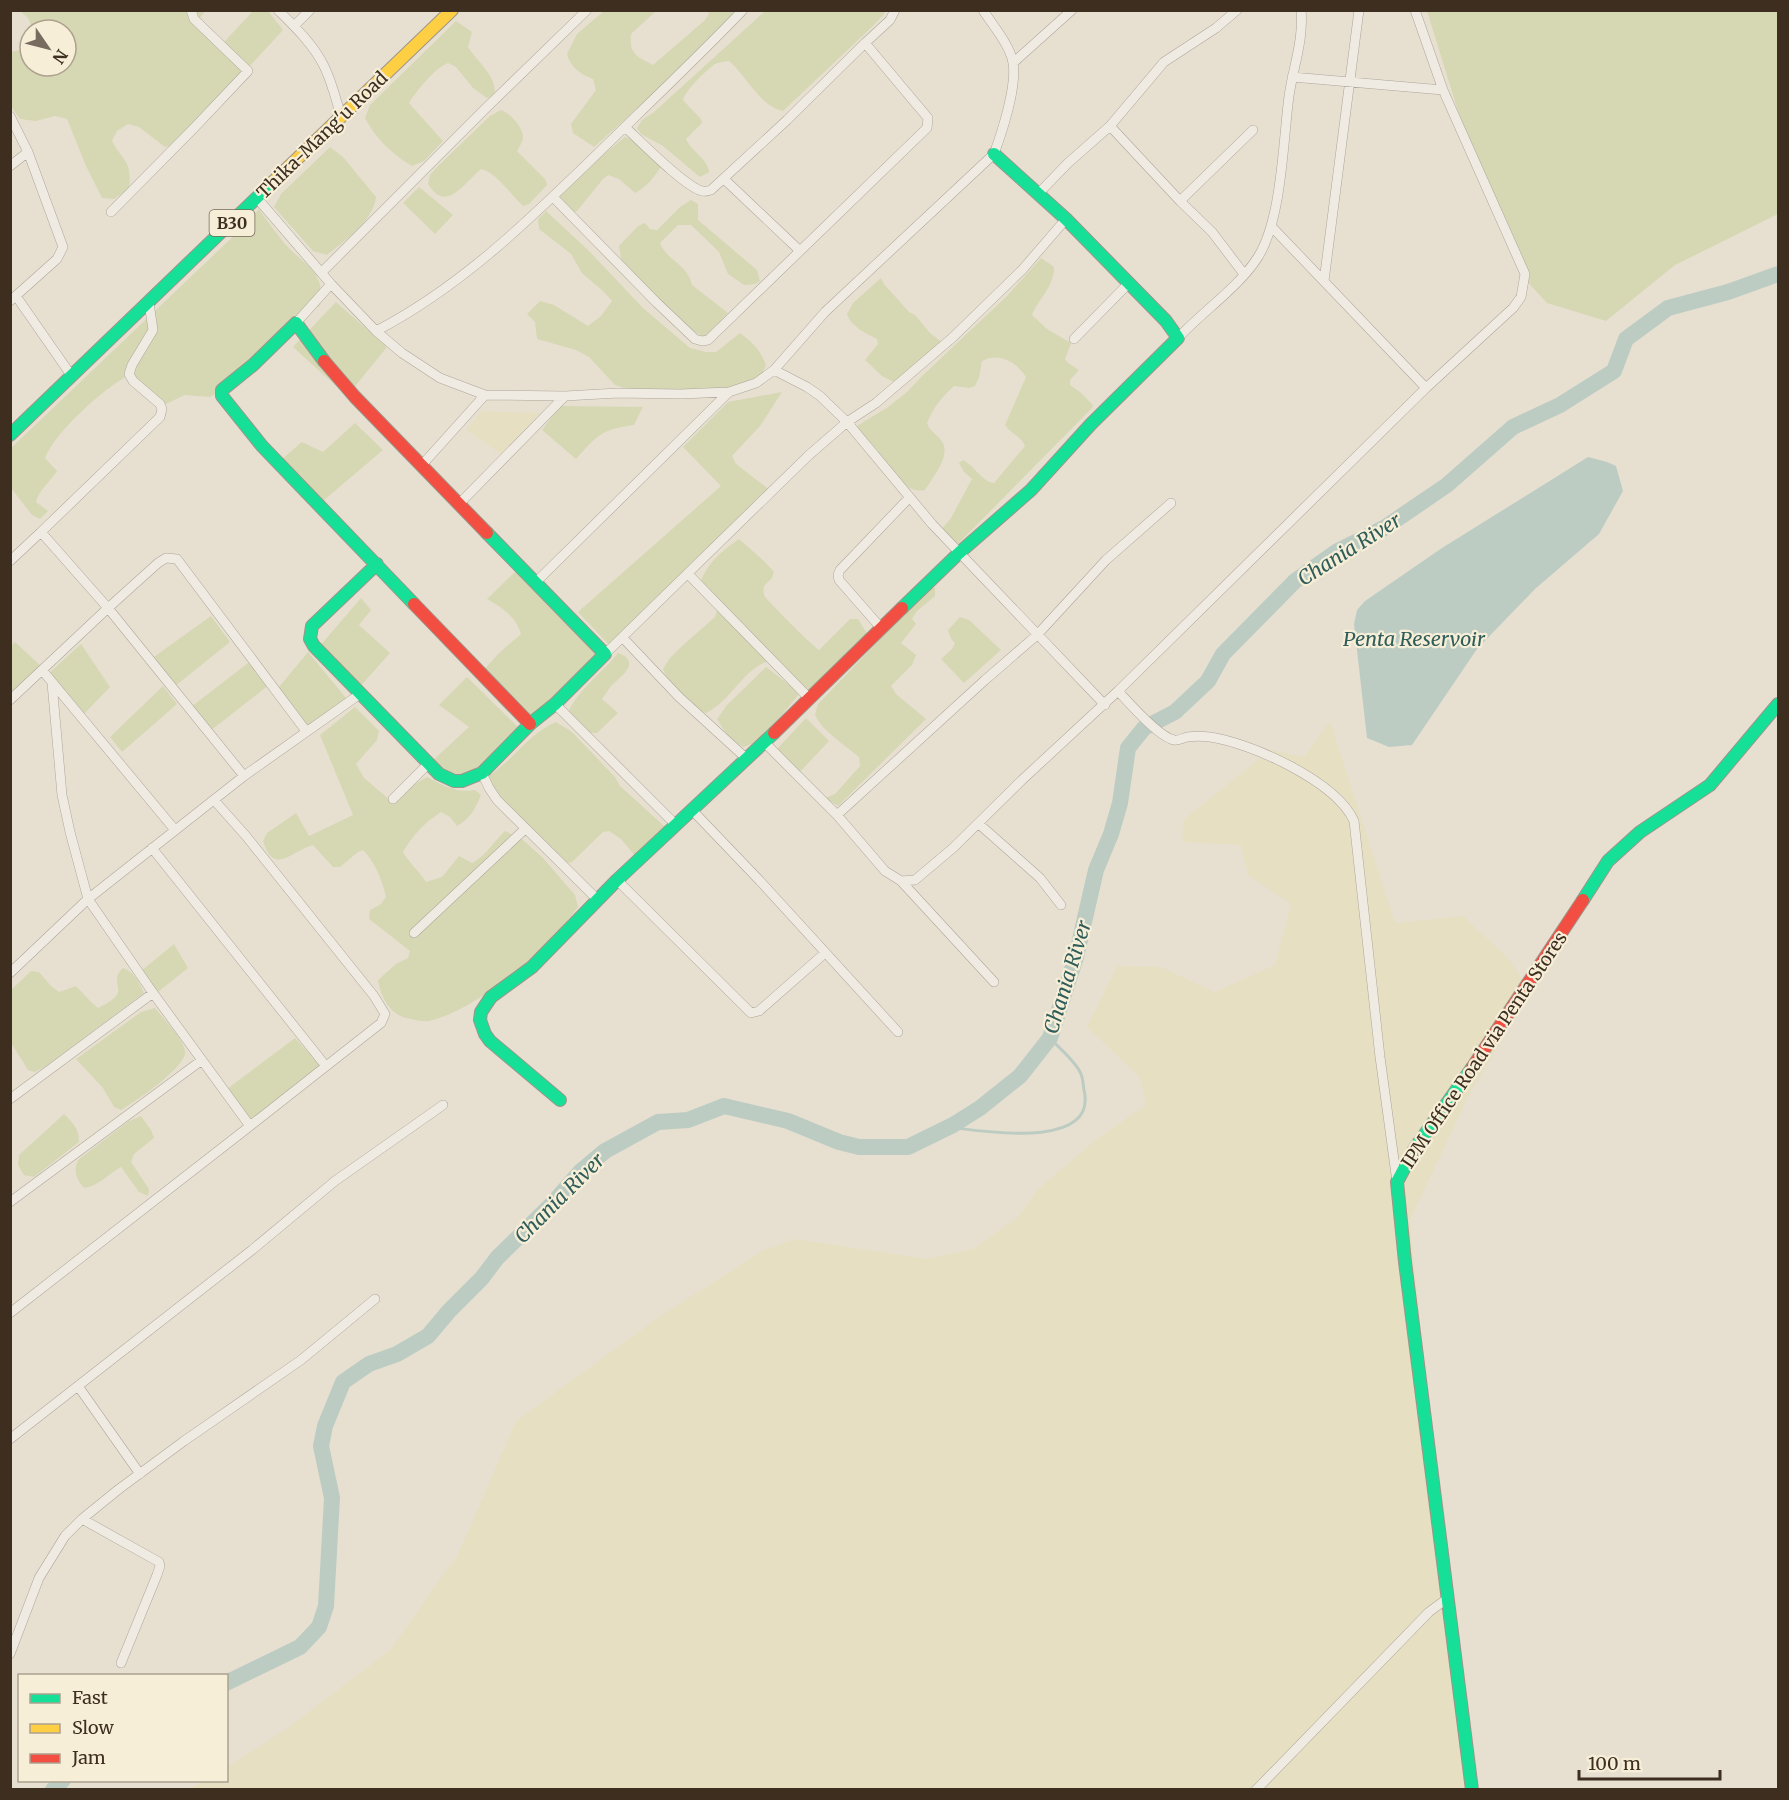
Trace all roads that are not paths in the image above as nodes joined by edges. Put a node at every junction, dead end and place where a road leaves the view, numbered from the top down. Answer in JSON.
{"nodes":[{"id":1,"x":190,"y":10,"type":"edge"},
{"id":2,"x":278,"y":10,"type":"edge"},
{"id":3,"x":310,"y":10,"type":"edge"},
{"id":4,"x":452,"y":10,"type":"edge"},
{"id":5,"x":587,"y":10,"type":"edge"},
{"id":6,"x":743,"y":10,"type":"edge"},
{"id":7,"x":895,"y":10,"type":"edge"},
{"id":8,"x":983,"y":10,"type":"edge"},
{"id":9,"x":1072,"y":10,"type":"edge"},
{"id":10,"x":1237,"y":10,"type":"edge"},
{"id":11,"x":1301,"y":10,"type":"edge"},
{"id":12,"x":1359,"y":10,"type":"edge"},
{"id":13,"x":1415,"y":10,"type":"edge"},
{"id":14,"x":294,"y":26,"type":"junction"},
{"id":15,"x":865,"y":43,"type":"junction"},
{"id":16,"x":1013,"y":63,"type":"junction"},
{"id":17,"x":1292,"y":77,"type":"junction"},
{"id":18,"x":1349,"y":81,"type":"junction"},
{"id":19,"x":1443,"y":90,"type":"junction"},
{"id":20,"x":10,"y":116,"type":"edge"},
{"id":21,"x":341,"y":116,"type":"junction"},
{"id":22,"x":1110,"y":126,"type":"junction"},
{"id":23,"x":625,"y":128,"type":"junction"},
{"id":24,"x":1253,"y":130,"type":"dead end"},
{"id":25,"x":28,"y":152,"type":"junction"},
{"id":26,"x":994,"y":154,"type":"junction"},
{"id":27,"x":10,"y":166,"type":"edge"},
{"id":28,"x":724,"y":179,"type":"junction"},
{"id":29,"x":1038,"y":194,"type":"junction"},
{"id":30,"x":553,"y":197,"type":"junction"},
{"id":31,"x":257,"y":198,"type":"junction"},
{"id":32,"x":1180,"y":201,"type":"junction"},
{"id":33,"x":111,"y":212,"type":"dead end"},
{"id":34,"x":1066,"y":219,"type":"junction"},
{"id":35,"x":1271,"y":226,"type":"junction"},
{"id":36,"x":800,"y":250,"type":"junction"},
{"id":37,"x":322,"y":272,"type":"junction"},
{"id":38,"x":1244,"y":274,"type":"junction"},
{"id":39,"x":1324,"y":281,"type":"junction"},
{"id":40,"x":1129,"y":283,"type":"junction"},
{"id":41,"x":331,"y":284,"type":"junction"},
{"id":42,"x":13,"y":298,"type":"edge"},
{"id":43,"x":149,"y":303,"type":"junction"},
{"id":44,"x":296,"y":323,"type":"junction"},
{"id":45,"x":376,"y":331,"type":"junction"},
{"id":46,"x":1178,"y":338,"type":"junction"},
{"id":47,"x":1074,"y":339,"type":"dead end"},
{"id":48,"x":774,"y":370,"type":"junction"},
{"id":49,"x":71,"y":375,"type":"junction"},
{"id":50,"x":1426,"y":388,"type":"junction"},
{"id":51,"x":729,"y":392,"type":"junction"},
{"id":52,"x":485,"y":395,"type":"junction"},
{"id":53,"x":565,"y":396,"type":"junction"},
{"id":54,"x":847,"y":422,"type":"junction"},
{"id":55,"x":10,"y":435,"type":"edge"},
{"id":56,"x":421,"y":466,"type":"junction"},
{"id":57,"x":909,"y":498,"type":"junction"},
{"id":58,"x":1171,"y":502,"type":"dead end"},
{"id":59,"x":459,"y":504,"type":"junction"},
{"id":60,"x":41,"y":532,"type":"junction"},
{"id":61,"x":959,"y":553,"type":"junction"},
{"id":62,"x":10,"y":561,"type":"edge"},
{"id":63,"x":377,"y":564,"type":"junction"},
{"id":64,"x":688,"y":574,"type":"junction"},
{"id":65,"x":536,"y":582,"type":"junction"},
{"id":66,"x":108,"y":608,"type":"junction"},
{"id":67,"x":881,"y":628,"type":"junction"},
{"id":68,"x":1037,"y":635,"type":"junction"},
{"id":69,"x":623,"y":638,"type":"junction"},
{"id":70,"x":605,"y":654,"type":"junction"},
{"id":71,"x":42,"y":670,"type":"junction"},
{"id":72,"x":52,"y":683,"type":"junction"},
{"id":73,"x":1118,"y":692,"type":"junction"},
{"id":74,"x":360,"y":694,"type":"junction"},
{"id":75,"x":809,"y":698,"type":"junction"},
{"id":76,"x":10,"y":699,"type":"edge"},
{"id":77,"x":555,"y":704,"type":"junction"},
{"id":78,"x":1779,"y":704,"type":"edge"},
{"id":79,"x":1105,"y":705,"type":"junction"},
{"id":80,"x":530,"y":724,"type":"junction"},
{"id":81,"x":306,"y":731,"type":"junction"},
{"id":82,"x":765,"y":743,"type":"junction"},
{"id":83,"x":747,"y":759,"type":"junction"},
{"id":84,"x":429,"y":764,"type":"junction"},
{"id":85,"x":482,"y":773,"type":"junction"},
{"id":86,"x":244,"y":776,"type":"junction"},
{"id":87,"x":393,"y":799,"type":"dead end"},
{"id":88,"x":214,"y":800,"type":"junction"},
{"id":89,"x":693,"y":811,"type":"junction"},
{"id":90,"x":837,"y":815,"type":"junction"},
{"id":91,"x":979,"y":824,"type":"junction"},
{"id":92,"x":676,"y":825,"type":"junction"},
{"id":93,"x":525,"y":829,"type":"junction"},
{"id":94,"x":175,"y":830,"type":"junction"},
{"id":95,"x":152,"y":848,"type":"junction"},
{"id":96,"x":617,"y":880,"type":"junction"},
{"id":97,"x":901,"y":881,"type":"junction"},
{"id":98,"x":88,"y":899,"type":"junction"},
{"id":99,"x":597,"y":899,"type":"junction"},
{"id":100,"x":1061,"y":906,"type":"dead end"},
{"id":101,"x":414,"y":933,"type":"dead end"},
{"id":102,"x":825,"y":953,"type":"junction"},
{"id":103,"x":10,"y":973,"type":"edge"},
{"id":104,"x":994,"y":982,"type":"dead end"},
{"id":105,"x":153,"y":993,"type":"junction"},
{"id":106,"x":898,"y":1032,"type":"dead end"},
{"id":107,"x":202,"y":1060,"type":"junction"},
{"id":108,"x":325,"y":1065,"type":"junction"},
{"id":109,"x":10,"y":1099,"type":"edge"},
{"id":110,"x":560,"y":1100,"type":"dead end"},
{"id":111,"x":443,"y":1105,"type":"dead end"},
{"id":112,"x":250,"y":1126,"type":"junction"},
{"id":113,"x":1397,"y":1182,"type":"junction"},
{"id":114,"x":10,"y":1202,"type":"edge"},
{"id":115,"x":375,"y":1299,"type":"dead end"},
{"id":116,"x":10,"y":1313,"type":"edge"},
{"id":117,"x":78,"y":1386,"type":"junction"},
{"id":118,"x":10,"y":1439,"type":"edge"},
{"id":119,"x":140,"y":1474,"type":"junction"},
{"id":120,"x":82,"y":1519,"type":"junction"},
{"id":121,"x":1447,"y":1594,"type":"junction"},
{"id":122,"x":11,"y":1652,"type":"edge"},
{"id":123,"x":121,"y":1663,"type":"dead end"},
{"id":124,"x":1256,"y":1790,"type":"edge"},
{"id":125,"x":1472,"y":1790,"type":"edge"}],
"edges":[{"from":1,"to":33,"type":"street"},
{"from":2,"to":14,"type":"street"},
{"from":3,"to":14,"type":"street"},
{"from":4,"to":21,"type":"main road","name":"Thika-Mang'u Road","number":"B30"},
{"from":5,"to":37,"type":"street"},
{"from":6,"to":23,"type":"street"},
{"from":7,"to":15,"type":"street"},
{"from":8,"to":16,"type":"street"},
{"from":9,"to":16,"type":"street"},
{"from":10,"to":22,"type":"street"},
{"from":11,"to":17,"type":"street"},
{"from":12,"to":18,"type":"street"},
{"from":13,"to":19,"type":"street"},
{"from":14,"to":21,"type":"street"},
{"from":15,"to":28,"type":"street"},
{"from":15,"to":36,"type":"street"},
{"from":16,"to":26,"type":"street"},
{"from":17,"to":18,"type":"street"},
{"from":17,"to":35,"type":"street"},
{"from":18,"to":19,"type":"street"},
{"from":18,"to":39,"type":"street"},
{"from":19,"to":50,"type":"street"},
{"from":20,"to":25,"type":"street"},
{"from":21,"to":31,"type":"main road","name":"Thika-Mang'u Road","number":"B30"},
{"from":22,"to":29,"type":"street"},
{"from":22,"to":32,"type":"street"},
{"from":23,"to":28,"type":"street"},
{"from":23,"to":30,"type":"street"},
{"from":24,"to":32,"type":"street"},
{"from":25,"to":27,"type":"street"},
{"from":25,"to":42,"type":"street"},
{"from":26,"to":29,"type":"main road"},
{"from":26,"to":48,"type":"street"},
{"from":28,"to":36,"type":"street"},
{"from":29,"to":34,"type":"main road"},
{"from":30,"to":36,"type":"street"},
{"from":30,"to":45,"type":"street"},
{"from":31,"to":37,"type":"street"},
{"from":31,"to":43,"type":"main road","name":"Thika-Mang'u Road","number":"B30"},
{"from":32,"to":38,"type":"street"},
{"from":34,"to":40,"type":"main road"},
{"from":34,"to":54,"type":"street"},
{"from":35,"to":38,"type":"street"},
{"from":35,"to":39,"type":"street"},
{"from":37,"to":41,"type":"street"},
{"from":38,"to":46,"type":"street"},
{"from":39,"to":50,"type":"street"},
{"from":40,"to":46,"type":"main road"},
{"from":40,"to":47,"type":"street"},
{"from":41,"to":44,"type":"street"},
{"from":41,"to":45,"type":"street"},
{"from":42,"to":49,"type":"street"},
{"from":43,"to":49,"type":"main road","name":"Thika-Mang'u Road","number":"B30"},
{"from":43,"to":60,"type":"street"},
{"from":44,"to":56,"type":"main road"},
{"from":44,"to":63,"type":"main road"},
{"from":45,"to":52,"type":"street"},
{"from":46,"to":61,"type":"main road"},
{"from":48,"to":51,"type":"street"},
{"from":48,"to":54,"type":"street"},
{"from":49,"to":55,"type":"main road","name":"Thika-Mang'u Road","number":"B30"},
{"from":50,"to":73,"type":"street"},
{"from":51,"to":53,"type":"street"},
{"from":51,"to":65,"type":"street"},
{"from":52,"to":53,"type":"street"},
{"from":52,"to":56,"type":"street"},
{"from":53,"to":59,"type":"street"},
{"from":54,"to":57,"type":"street"},
{"from":54,"to":64,"type":"street"},
{"from":56,"to":59,"type":"main road"},
{"from":57,"to":61,"type":"street"},
{"from":57,"to":67,"type":"street"},
{"from":58,"to":68,"type":"street"},
{"from":59,"to":65,"type":"main road"},
{"from":60,"to":62,"type":"street"},
{"from":60,"to":66,"type":"street"},
{"from":61,"to":67,"type":"main road"},
{"from":61,"to":68,"type":"street"},
{"from":63,"to":74,"type":"main road"},
{"from":63,"to":80,"type":"main road"},
{"from":64,"to":69,"type":"street"},
{"from":64,"to":75,"type":"street"},
{"from":65,"to":70,"type":"main road"},
{"from":66,"to":71,"type":"street"},
{"from":66,"to":81,"type":"street"},
{"from":66,"to":86,"type":"street"},
{"from":67,"to":75,"type":"main road"},
{"from":68,"to":79,"type":"street"},
{"from":68,"to":90,"type":"street"},
{"from":69,"to":70,"type":"street"},
{"from":69,"to":83,"type":"street"},
{"from":70,"to":77,"type":"main road"},
{"from":71,"to":72,"type":"street"},
{"from":71,"to":76,"type":"street"},
{"from":72,"to":94,"type":"street"},
{"from":72,"to":98,"type":"street"},
{"from":73,"to":79,"type":"street"},
{"from":73,"to":113,"type":"street"},
{"from":74,"to":81,"type":"street"},
{"from":74,"to":84,"type":"main road"},
{"from":75,"to":82,"type":"main road"},
{"from":77,"to":80,"type":"main road"},
{"from":77,"to":92,"type":"street"},
{"from":78,"to":113,"type":"main road","name":"IPM Office Road via Penta Stores"},
{"from":79,"to":91,"type":"street"},
{"from":80,"to":85,"type":"main road"},
{"from":81,"to":86,"type":"street"},
{"from":82,"to":83,"type":"main road"},
{"from":82,"to":90,"type":"street"},
{"from":83,"to":89,"type":"main road"},
{"from":84,"to":85,"type":"main road"},
{"from":84,"to":87,"type":"street"},
{"from":85,"to":93,"type":"street"},
{"from":86,"to":88,"type":"street"},
{"from":88,"to":94,"type":"street"},
{"from":88,"to":108,"type":"street"},
{"from":89,"to":92,"type":"main road"},
{"from":89,"to":102,"type":"street"},
{"from":90,"to":97,"type":"street"},
{"from":91,"to":97,"type":"street"},
{"from":91,"to":100,"type":"street"},
{"from":92,"to":96,"type":"main road"},
{"from":93,"to":99,"type":"street"},
{"from":93,"to":101,"type":"street"},
{"from":94,"to":95,"type":"street"},
{"from":95,"to":98,"type":"street"},
{"from":95,"to":108,"type":"street"},
{"from":96,"to":99,"type":"main road"},
{"from":96,"to":102,"type":"street"},
{"from":97,"to":104,"type":"street"},
{"from":98,"to":103,"type":"street"},
{"from":98,"to":105,"type":"street"},
{"from":99,"to":110,"type":"main road"},
{"from":102,"to":106,"type":"street"},
{"from":105,"to":107,"type":"street"},
{"from":105,"to":109,"type":"street"},
{"from":107,"to":112,"type":"street"},
{"from":107,"to":114,"type":"street"},
{"from":108,"to":112,"type":"street"},
{"from":111,"to":117,"type":"street"},
{"from":112,"to":116,"type":"street"},
{"from":113,"to":121,"type":"main road","name":"IPM Office Road via Penta Stores"},
{"from":115,"to":119,"type":"street"},
{"from":117,"to":118,"type":"street"},
{"from":117,"to":119,"type":"street"},
{"from":119,"to":120,"type":"street"},
{"from":120,"to":122,"type":"street"},
{"from":120,"to":123,"type":"street"},
{"from":121,"to":124,"type":"street"},
{"from":121,"to":125,"type":"main road","name":"IPM Office Road via Penta Stores"}]}
